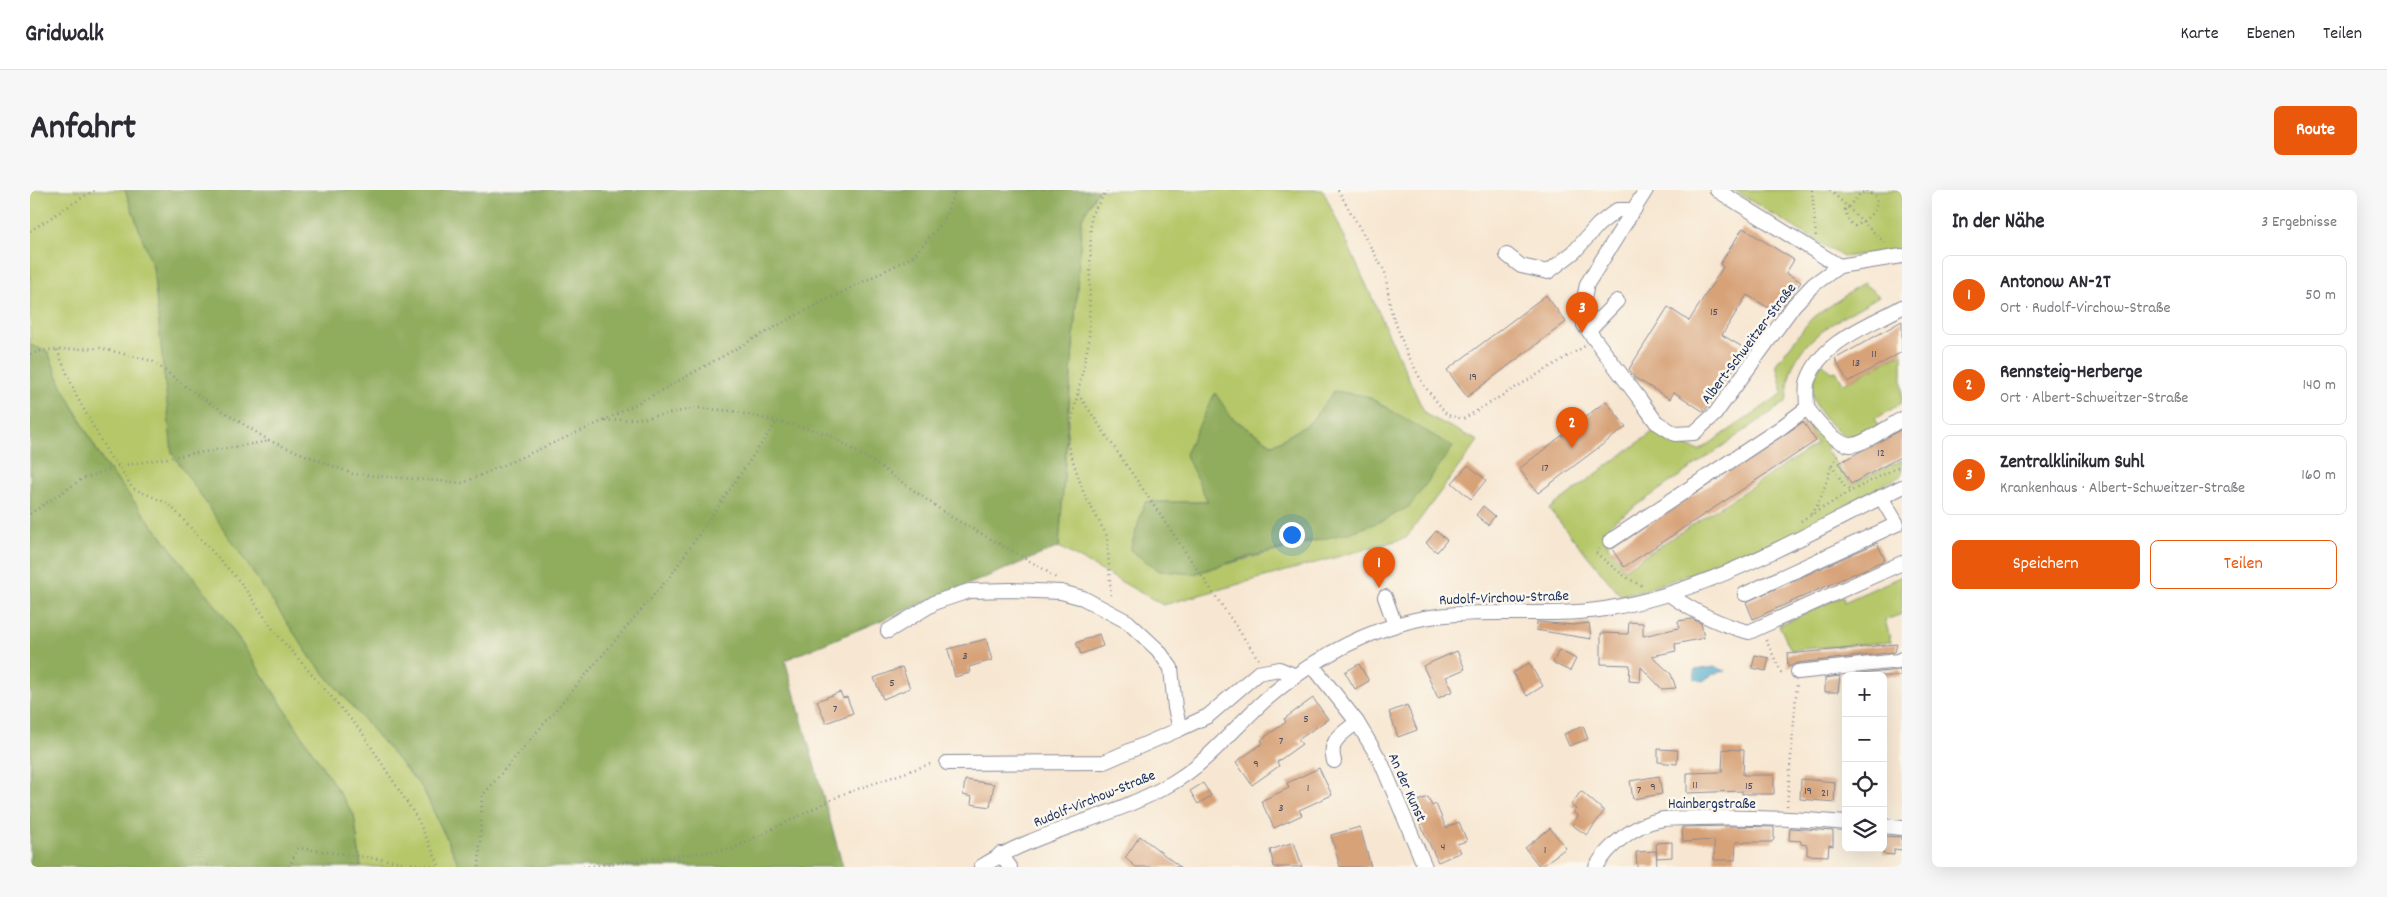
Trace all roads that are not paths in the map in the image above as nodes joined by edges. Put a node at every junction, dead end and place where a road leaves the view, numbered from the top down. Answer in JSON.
{"nodes":[{"id":1,"x":1646,"y":190,"type":"edge"},
{"id":2,"x":1717,"y":190,"type":"edge"},
{"id":3,"x":1634,"y":210,"type":"junction"},
{"id":4,"x":1507,"y":255,"type":"dead end"},
{"id":5,"x":1900,"y":256,"type":"edge"},
{"id":6,"x":1840,"y":266,"type":"junction"},
{"id":7,"x":1617,"y":301,"type":"dead end"},
{"id":8,"x":1902,"y":307,"type":"edge"},
{"id":9,"x":1592,"y":335,"type":"junction"},
{"id":10,"x":1807,"y":408,"type":"junction"},
{"id":11,"x":1902,"y":419,"type":"edge"},
{"id":12,"x":1902,"y":487,"type":"edge"},
{"id":13,"x":1881,"y":497,"type":"junction"},
{"id":14,"x":1899,"y":528,"type":"edge"},
{"id":15,"x":1610,"y":541,"type":"road end"},
{"id":16,"x":1902,"y":564,"type":"edge"},
{"id":17,"x":1670,"y":594,"type":"junction"},
{"id":18,"x":1745,"y":594,"type":"dead end"},
{"id":19,"x":1385,"y":597,"type":"dead end"},
{"id":20,"x":1395,"y":625,"type":"junction"},
{"id":21,"x":888,"y":631,"type":"dead end"},
{"id":22,"x":1902,"y":658,"type":"edge"},
{"id":23,"x":1312,"y":665,"type":"junction"},
{"id":24,"x":1798,"y":672,"type":"road end"},
{"id":25,"x":1296,"y":676,"type":"junction"},
{"id":26,"x":1357,"y":722,"type":"junction"},
{"id":27,"x":1180,"y":729,"type":"junction"},
{"id":28,"x":1334,"y":761,"type":"dead end"},
{"id":29,"x":947,"y":763,"type":"road end"},
{"id":30,"x":1842,"y":823,"type":"edge"},
{"id":31,"x":1887,"y":826,"type":"edge"},
{"id":32,"x":1902,"y":828,"type":"edge"},
{"id":33,"x":1000,"y":854,"type":"junction"},
{"id":34,"x":980,"y":867,"type":"edge"},
{"id":35,"x":1010,"y":867,"type":"edge"},
{"id":36,"x":1426,"y":867,"type":"edge"},
{"id":37,"x":1596,"y":867,"type":"edge"}],
"edges":[{"from":1,"to":3,"type":"street","name":"Albert-Schweitzer-Straße"},
{"from":2,"to":6,"type":"street"},
{"from":3,"to":4,"type":"street"},
{"from":3,"to":9,"type":"street","name":"Albert-Schweitzer-Straße"},
{"from":5,"to":6,"type":"street","name":"Albert-Schweitzer-Straße"},
{"from":6,"to":9,"type":"street","name":"Albert-Schweitzer-Straße"},
{"from":7,"to":9,"type":"street"},
{"from":8,"to":10,"type":"street"},
{"from":10,"to":11,"type":"street"},
{"from":10,"to":15,"type":"street"},
{"from":12,"to":13,"type":"street","name":"Rudolf-Virchow-Straße"},
{"from":13,"to":14,"type":"street"},
{"from":13,"to":17,"type":"street","name":"Rudolf-Virchow-Straße"},
{"from":14,"to":18,"type":"street"},
{"from":16,"to":17,"type":"street"},
{"from":17,"to":20,"type":"street","name":"Rudolf-Virchow-Straße"},
{"from":19,"to":20,"type":"street"},
{"from":20,"to":23,"type":"street","name":"Rudolf-Virchow-Straße"},
{"from":21,"to":27,"type":"street"},
{"from":22,"to":24,"type":"street"},
{"from":23,"to":25,"type":"street","name":"Rudolf-Virchow-Straße"},
{"from":23,"to":26,"type":"street","name":"An der Kunst"},
{"from":25,"to":27,"type":"street"},
{"from":25,"to":33,"type":"street","name":"Rudolf-Virchow-Straße"},
{"from":26,"to":28,"type":"street"},
{"from":26,"to":36,"type":"street","name":"An der Kunst"},
{"from":27,"to":29,"type":"street"},
{"from":30,"to":37,"type":"street","name":"Hainbergstraße"},
{"from":31,"to":32,"type":"street"},
{"from":33,"to":34,"type":"street","name":"Rudolf-Virchow-Straße"},
{"from":33,"to":35,"type":"street"}]}
